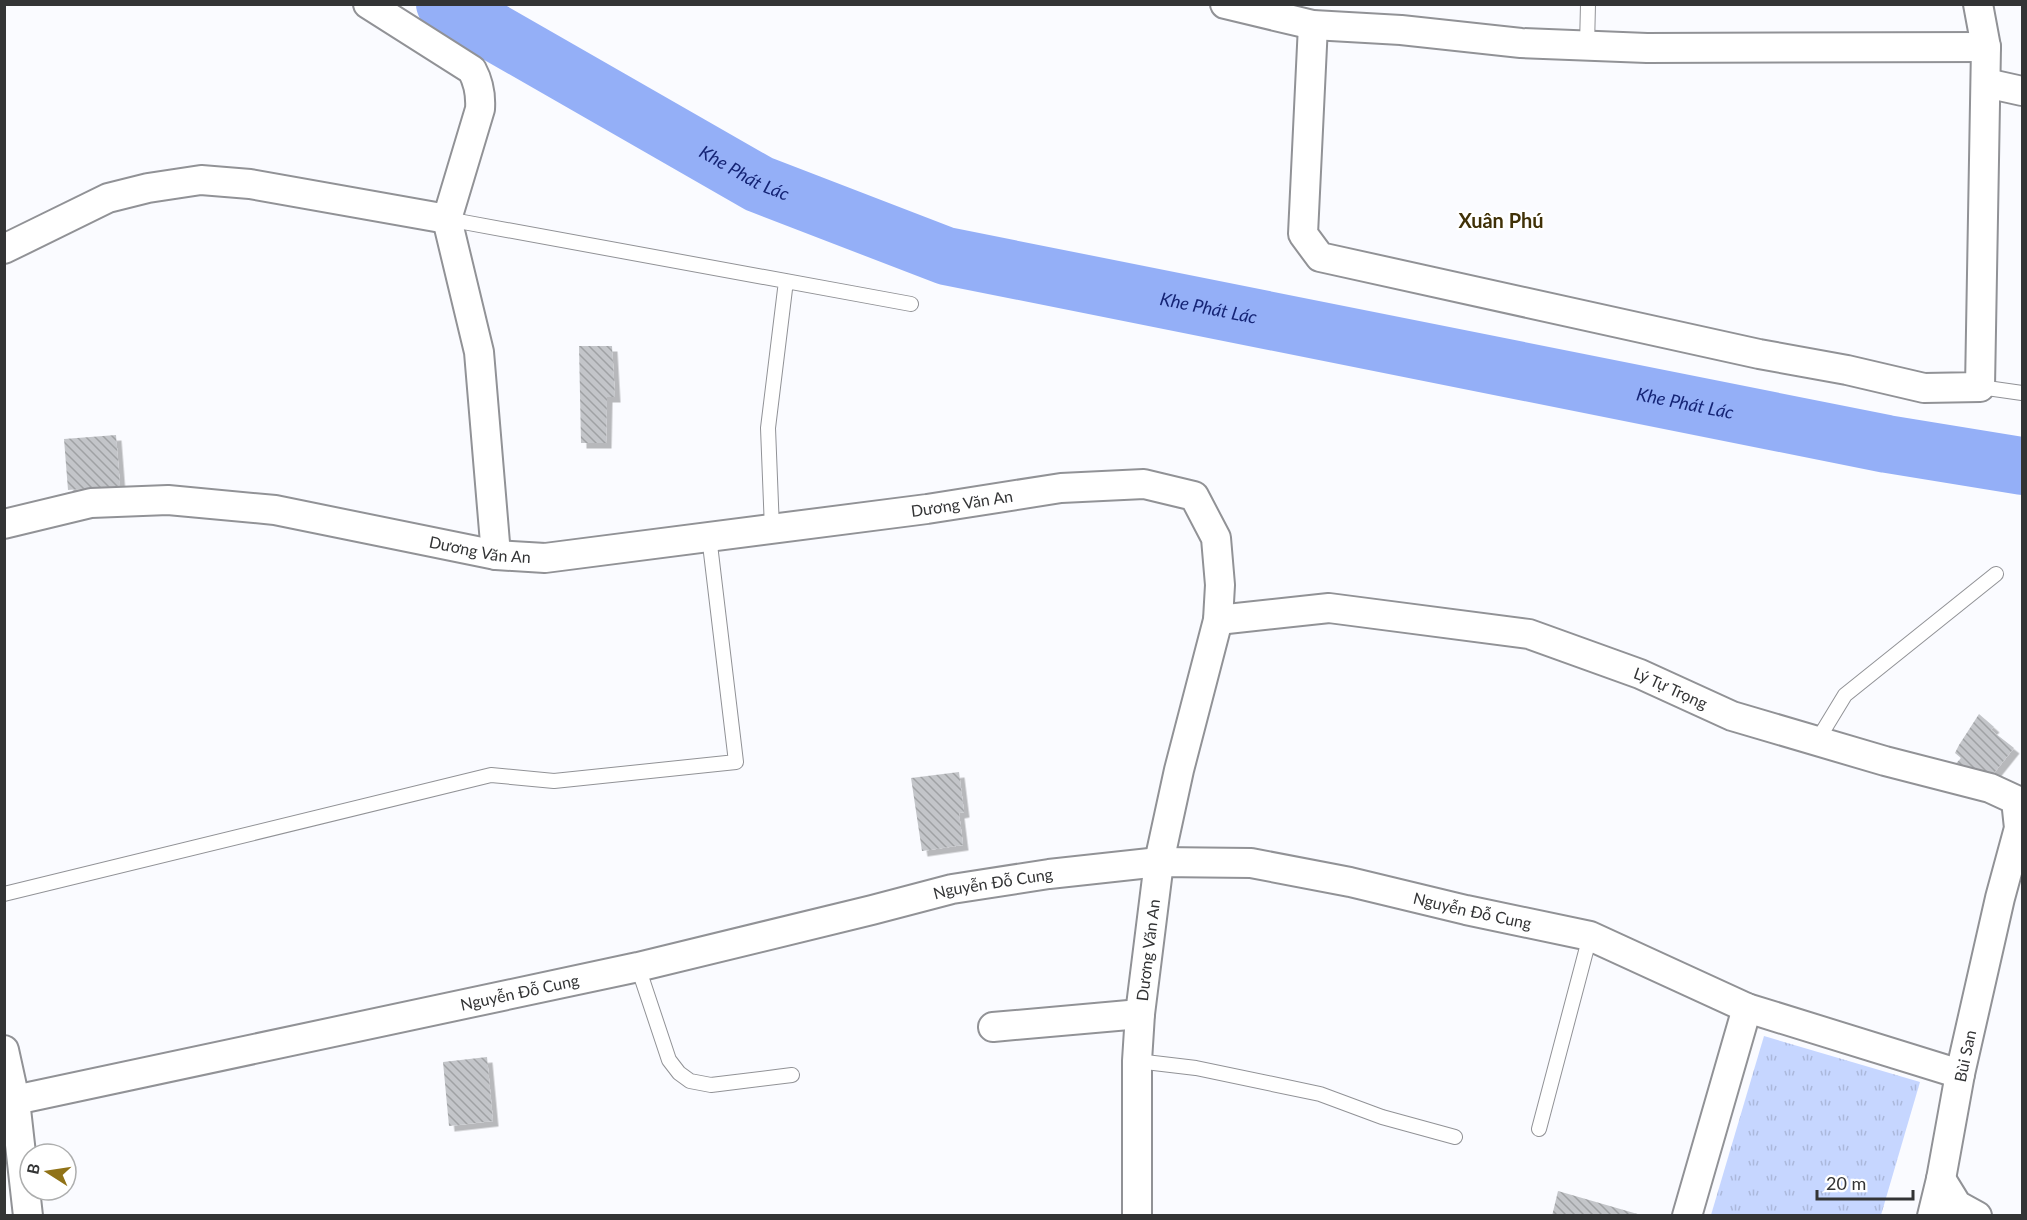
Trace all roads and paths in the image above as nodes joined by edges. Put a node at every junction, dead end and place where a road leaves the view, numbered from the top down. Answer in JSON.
{"nodes":[{"id":1,"x":368,"y":4,"type":"edge"},
{"id":2,"x":1225,"y":4,"type":"edge"},
{"id":3,"x":1588,"y":4,"type":"edge"},
{"id":4,"x":1978,"y":4,"type":"edge"},
{"id":5,"x":1313,"y":25,"type":"junction"},
{"id":6,"x":1587,"y":46,"type":"junction"},
{"id":7,"x":1986,"y":47,"type":"junction"},
{"id":8,"x":1986,"y":83,"type":"junction"},
{"id":9,"x":2022,"y":91,"type":"edge"},
{"id":10,"x":447,"y":219,"type":"junction"},
{"id":11,"x":4,"y":249,"type":"edge"},
{"id":12,"x":786,"y":281,"type":"junction"},
{"id":13,"x":910,"y":304,"type":"dead end"},
{"id":14,"x":1980,"y":387,"type":"junction"},
{"id":15,"x":2022,"y":393,"type":"edge"},
{"id":16,"x":4,"y":524,"type":"edge"},
{"id":17,"x":772,"y":529,"type":"junction"},
{"id":18,"x":709,"y":536,"type":"junction"},
{"id":19,"x":496,"y":555,"type":"junction"},
{"id":20,"x":1996,"y":574,"type":"dead end"},
{"id":21,"x":1218,"y":620,"type":"junction"},
{"id":22,"x":1817,"y":741,"type":"junction"},
{"id":23,"x":2019,"y":796,"type":"edge"},
{"id":24,"x":1159,"y":862,"type":"junction"},
{"id":25,"x":4,"y":894,"type":"edge"},
{"id":26,"x":2011,"y":900,"type":"edge"},
{"id":27,"x":1590,"y":936,"type":"junction"},
{"id":28,"x":638,"y":967,"type":"junction"},
{"id":29,"x":1747,"y":1008,"type":"junction"},
{"id":30,"x":1140,"y":1014,"type":"junction"},
{"id":31,"x":993,"y":1027,"type":"dead end"},
{"id":32,"x":4,"y":1050,"type":"edge"},
{"id":33,"x":1137,"y":1061,"type":"junction"},
{"id":34,"x":1960,"y":1074,"type":"junction"},
{"id":35,"x":792,"y":1075,"type":"dead end"},
{"id":36,"x":15,"y":1100,"type":"junction"},
{"id":37,"x":1539,"y":1129,"type":"dead end"},
{"id":38,"x":1455,"y":1137,"type":"dead end"},
{"id":39,"x":1941,"y":1179,"type":"junction"},
{"id":40,"x":28,"y":1215,"type":"edge"},
{"id":41,"x":1137,"y":1215,"type":"edge"},
{"id":42,"x":1687,"y":1215,"type":"edge"},
{"id":43,"x":1932,"y":1215,"type":"edge"},
{"id":44,"x":1977,"y":1215,"type":"edge"}],
"edges":[{"from":1,"to":10,"type":"street"},
{"from":2,"to":5,"type":"street"},
{"from":3,"to":6,"type":"lane"},
{"from":4,"to":7,"type":"street"},
{"from":5,"to":6,"type":"street"},
{"from":5,"to":14,"type":"street"},
{"from":6,"to":7,"type":"street"},
{"from":7,"to":8,"type":"street"},
{"from":8,"to":9,"type":"street"},
{"from":8,"to":14,"type":"street"},
{"from":10,"to":11,"type":"street"},
{"from":10,"to":12,"type":"lane"},
{"from":10,"to":19,"type":"street"},
{"from":12,"to":13,"type":"lane"},
{"from":12,"to":17,"type":"lane"},
{"from":14,"to":15,"type":"lane"},
{"from":16,"to":19,"type":"street","name":"Dương Văn An"},
{"from":17,"to":18,"type":"street","name":"Dương Văn An"},
{"from":17,"to":21,"type":"street","name":"Dương Văn An"},
{"from":18,"to":19,"type":"street","name":"Dương Văn An"},
{"from":18,"to":25,"type":"lane"},
{"from":20,"to":22,"type":"lane"},
{"from":21,"to":22,"type":"street","name":"Lý Tự Trọng"},
{"from":21,"to":24,"type":"street","name":"Dương Văn An"},
{"from":22,"to":23,"type":"street","name":"Lý Tự Trọng"},
{"from":23,"to":26,"type":"street","name":"Lý Tự Trọng"},
{"from":24,"to":27,"type":"street","name":"Nguyễn Đỗ Cung"},
{"from":24,"to":28,"type":"street","name":"Nguyễn Đỗ Cung"},
{"from":24,"to":30,"type":"street","name":"Dương Văn An"},
{"from":26,"to":34,"type":"street","name":"Bùi San"},
{"from":27,"to":29,"type":"street","name":"Nguyễn Đỗ Cung"},
{"from":27,"to":37,"type":"lane"},
{"from":28,"to":35,"type":"lane"},
{"from":28,"to":36,"type":"street","name":"Nguyễn Đỗ Cung"},
{"from":29,"to":34,"type":"street","name":"Nguyễn Đỗ Cung"},
{"from":29,"to":42,"type":"street"},
{"from":30,"to":31,"type":"street"},
{"from":30,"to":33,"type":"street","name":"Dương Văn An"},
{"from":32,"to":36,"type":"street"},
{"from":33,"to":38,"type":"lane"},
{"from":33,"to":41,"type":"street","name":"Dương Văn An"},
{"from":34,"to":39,"type":"street","name":"Bùi San"},
{"from":36,"to":40,"type":"street"},
{"from":39,"to":43,"type":"street","name":"Bùi San"},
{"from":39,"to":44,"type":"street"}]}
